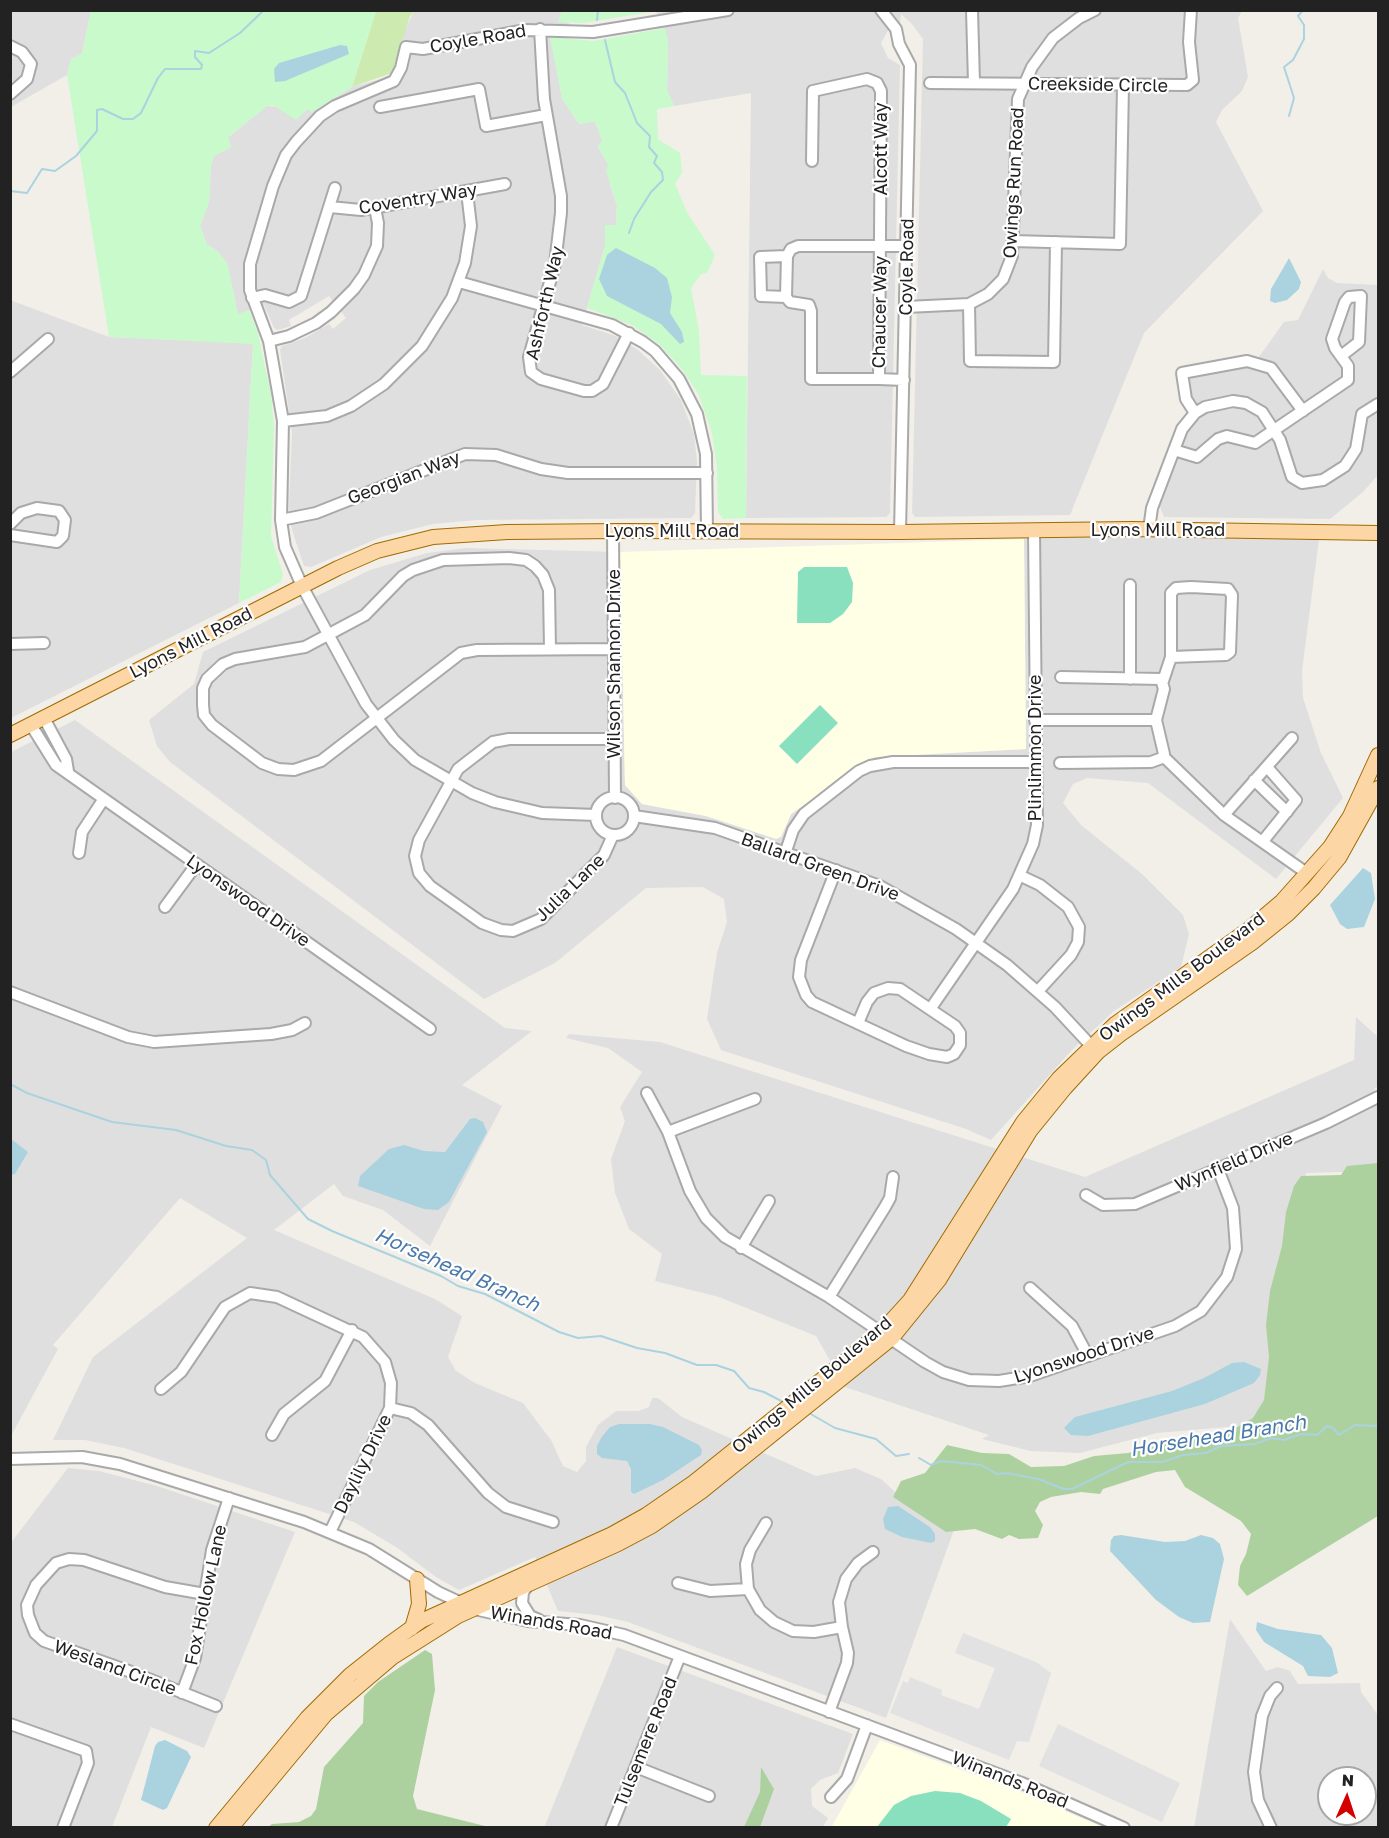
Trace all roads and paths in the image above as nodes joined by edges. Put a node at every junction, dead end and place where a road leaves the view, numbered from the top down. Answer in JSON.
{"nodes":[{"id":1,"x":881,"y":10,"type":"edge"},
{"id":2,"x":972,"y":10,"type":"edge"},
{"id":3,"x":1095,"y":10,"type":"edge"},
{"id":4,"x":1191,"y":10,"type":"edge"},
{"id":5,"x":725,"y":11,"type":"edge"},
{"id":6,"x":540,"y":29,"type":"junction"},
{"id":7,"x":10,"y":46,"type":"edge"},
{"id":8,"x":930,"y":83,"type":"dead end"},
{"id":9,"x":974,"y":83,"type":"junction"},
{"id":10,"x":1024,"y":84,"type":"junction"},
{"id":11,"x":1123,"y":86,"type":"junction"},
{"id":12,"x":10,"y":94,"type":"edge"},
{"id":13,"x":380,"y":107,"type":"dead end"},
{"id":14,"x":546,"y":115,"type":"junction"},
{"id":15,"x":812,"y":161,"type":"dead end"},
{"id":16,"x":506,"y":184,"type":"dead end"},
{"id":17,"x":335,"y":188,"type":"dead end"},
{"id":18,"x":467,"y":192,"type":"junction"},
{"id":19,"x":330,"y":207,"type":"junction"},
{"id":20,"x":375,"y":208,"type":"junction"},
{"id":21,"x":1013,"y":241,"type":"junction"},
{"id":22,"x":1056,"y":242,"type":"junction"},
{"id":23,"x":880,"y":245,"type":"junction"},
{"id":24,"x":907,"y":246,"type":"junction"},
{"id":25,"x":787,"y":256,"type":"junction"},
{"id":26,"x":459,"y":282,"type":"junction"},
{"id":27,"x":786,"y":297,"type":"junction"},
{"id":28,"x":252,"y":298,"type":"junction"},
{"id":29,"x":969,"y":304,"type":"junction"},
{"id":30,"x":543,"y":306,"type":"junction"},
{"id":31,"x":906,"y":307,"type":"junction"},
{"id":32,"x":629,"y":333,"type":"junction"},
{"id":33,"x":48,"y":339,"type":"dead end"},
{"id":34,"x":269,"y":341,"type":"junction"},
{"id":35,"x":1341,"y":356,"type":"junction"},
{"id":36,"x":10,"y":372,"type":"edge"},
{"id":37,"x":879,"y":379,"type":"junction"},
{"id":38,"x":904,"y":380,"type":"junction"},
{"id":39,"x":1378,"y":404,"type":"edge"},
{"id":40,"x":1302,"y":411,"type":"junction"},
{"id":41,"x":1195,"y":413,"type":"junction"},
{"id":42,"x":283,"y":422,"type":"junction"},
{"id":43,"x":1274,"y":431,"type":"junction"},
{"id":44,"x":1174,"y":450,"type":"junction"},
{"id":45,"x":707,"y":473,"type":"junction"},
{"id":46,"x":281,"y":520,"type":"junction"},
{"id":47,"x":10,"y":524,"type":"edge"},
{"id":48,"x":1149,"y":529,"type":"junction"},
{"id":49,"x":1034,"y":530,"type":"junction"},
{"id":50,"x":613,"y":531,"type":"junction"},
{"id":51,"x":707,"y":531,"type":"junction"},
{"id":52,"x":900,"y":532,"type":"junction"},
{"id":53,"x":1378,"y":533,"type":"edge"},
{"id":54,"x":10,"y":536,"type":"edge"},
{"id":55,"x":1130,"y":585,"type":"dead end"},
{"id":56,"x":302,"y":586,"type":"junction"},
{"id":57,"x":327,"y":635,"type":"junction"},
{"id":58,"x":44,"y":643,"type":"dead end"},
{"id":59,"x":10,"y":644,"type":"edge"},
{"id":60,"x":550,"y":649,"type":"junction"},
{"id":61,"x":614,"y":649,"type":"junction"},
{"id":62,"x":1171,"y":657,"type":"junction"},
{"id":63,"x":1061,"y":677,"type":"dead end"},
{"id":64,"x":1130,"y":679,"type":"junction"},
{"id":65,"x":1163,"y":681,"type":"junction"},
{"id":66,"x":44,"y":718,"type":"junction"},
{"id":67,"x":376,"y":718,"type":"junction"},
{"id":68,"x":1035,"y":720,"type":"junction"},
{"id":69,"x":1156,"y":720,"type":"junction"},
{"id":70,"x":31,"y":725,"type":"junction"},
{"id":71,"x":10,"y":735,"type":"edge"},
{"id":72,"x":1292,"y":738,"type":"dead end"},
{"id":73,"x":613,"y":739,"type":"junction"},
{"id":74,"x":1378,"y":755,"type":"edge"},
{"id":75,"x":1164,"y":757,"type":"junction"},
{"id":76,"x":1036,"y":762,"type":"junction"},
{"id":77,"x":1060,"y":763,"type":"dead end"},
{"id":78,"x":1267,"y":767,"type":"junction"},
{"id":79,"x":68,"y":771,"type":"junction"},
{"id":80,"x":1254,"y":780,"type":"junction"},
{"id":81,"x":451,"y":782,"type":"junction"},
{"id":82,"x":1378,"y":788,"type":"edge"},
{"id":83,"x":615,"y":798,"type":"junction"},
{"id":84,"x":104,"y":800,"type":"junction"},
{"id":85,"x":1287,"y":812,"type":"junction"},
{"id":86,"x":596,"y":815,"type":"junction"},
{"id":87,"x":1224,"y":815,"type":"junction"},
{"id":88,"x":634,"y":816,"type":"junction"},
{"id":89,"x":613,"y":835,"type":"junction"},
{"id":90,"x":1263,"y":841,"type":"junction"},
{"id":91,"x":79,"y":853,"type":"dead end"},
{"id":92,"x":785,"y":854,"type":"junction"},
{"id":93,"x":196,"y":865,"type":"junction"},
{"id":94,"x":836,"y":870,"type":"junction"},
{"id":95,"x":1308,"y":874,"type":"junction"},
{"id":96,"x":1021,"y":876,"type":"junction"},
{"id":97,"x":165,"y":907,"type":"dead end"},
{"id":98,"x":975,"y":943,"type":"junction"},
{"id":99,"x":1038,"y":991,"type":"junction"},
{"id":100,"x":10,"y":992,"type":"edge"},
{"id":101,"x":931,"y":1008,"type":"junction"},
{"id":102,"x":305,"y":1023,"type":"dead end"},
{"id":103,"x":858,"y":1023,"type":"junction"},
{"id":104,"x":430,"y":1029,"type":"dead end"},
{"id":105,"x":1094,"y":1049,"type":"junction"},
{"id":106,"x":647,"y":1093,"type":"dead end"},
{"id":107,"x":1378,"y":1097,"type":"edge"},
{"id":108,"x":755,"y":1100,"type":"dead end"},
{"id":109,"x":668,"y":1132,"type":"junction"},
{"id":110,"x":1218,"y":1169,"type":"junction"},
{"id":111,"x":893,"y":1177,"type":"dead end"},
{"id":112,"x":1086,"y":1195,"type":"dead end"},
{"id":113,"x":769,"y":1201,"type":"dead end"},
{"id":114,"x":741,"y":1248,"type":"junction"},
{"id":115,"x":1030,"y":1288,"type":"dead end"},
{"id":116,"x":829,"y":1297,"type":"junction"},
{"id":117,"x":352,"y":1330,"type":"junction"},
{"id":118,"x":886,"y":1335,"type":"junction"},
{"id":119,"x":1088,"y":1356,"type":"junction"},
{"id":120,"x":161,"y":1389,"type":"dead end"},
{"id":121,"x":390,"y":1407,"type":"junction"},
{"id":122,"x":781,"y":1420,"type":"junction"},
{"id":123,"x":272,"y":1435,"type":"dead end"},
{"id":124,"x":10,"y":1459,"type":"edge"},
{"id":125,"x":229,"y":1498,"type":"junction"},
{"id":126,"x":553,"y":1522,"type":"dead end"},
{"id":127,"x":766,"y":1523,"type":"dead end"},
{"id":128,"x":330,"y":1532,"type":"junction"},
{"id":129,"x":873,"y":1552,"type":"dead end"},
{"id":130,"x":417,"y":1579,"type":"junction"},
{"id":131,"x":530,"y":1583,"type":"junction"},
{"id":132,"x":678,"y":1583,"type":"dead end"},
{"id":133,"x":748,"y":1588,"type":"junction"},
{"id":134,"x":205,"y":1594,"type":"junction"},
{"id":135,"x":461,"y":1602,"type":"junction"},
{"id":136,"x":474,"y":1609,"type":"junction"},
{"id":137,"x":545,"y":1622,"type":"junction"},
{"id":138,"x":842,"y":1627,"type":"junction"},
{"id":139,"x":412,"y":1628,"type":"junction"},
{"id":140,"x":680,"y":1656,"type":"junction"},
{"id":141,"x":1277,"y":1688,"type":"dead end"},
{"id":142,"x":182,"y":1693,"type":"junction"},
{"id":143,"x":216,"y":1706,"type":"dead end"},
{"id":144,"x":829,"y":1712,"type":"junction"},
{"id":145,"x":10,"y":1724,"type":"edge"},
{"id":146,"x":867,"y":1725,"type":"junction"},
{"id":147,"x":636,"y":1767,"type":"junction"},
{"id":148,"x":708,"y":1796,"type":"dead end"},
{"id":149,"x":831,"y":1797,"type":"dead end"},
{"id":150,"x":63,"y":1827,"type":"edge"},
{"id":151,"x":216,"y":1827,"type":"edge"},
{"id":152,"x":231,"y":1827,"type":"edge"},
{"id":153,"x":611,"y":1827,"type":"edge"},
{"id":154,"x":1124,"y":1827,"type":"edge"},
{"id":155,"x":1271,"y":1827,"type":"edge"}],
"edges":[{"from":1,"to":24,"type":"street","name":"Coyle Road"},
{"from":2,"to":9,"type":"street"},
{"from":3,"to":10,"type":"street","name":"Owings Run Road"},
{"from":4,"to":11,"type":"street","name":"Creekside Circle"},
{"from":5,"to":6,"type":"street","name":"Coyle Road"},
{"from":6,"to":14,"type":"street","name":"Ashforth Way"},
{"from":6,"to":28,"type":"street","name":"Coyle Road"},
{"from":7,"to":12,"type":"street"},
{"from":8,"to":9,"type":"street","name":"Creekside Circle"},
{"from":9,"to":10,"type":"street","name":"Creekside Circle"},
{"from":10,"to":11,"type":"street","name":"Creekside Circle"},
{"from":10,"to":21,"type":"street","name":"Owings Run Road"},
{"from":11,"to":22,"type":"street"},
{"from":13,"to":14,"type":"street"},
{"from":14,"to":30,"type":"street","name":"Ashforth Way"},
{"from":15,"to":23,"type":"street","name":"Alcott Way"},
{"from":16,"to":18,"type":"street","name":"Coventry Way"},
{"from":17,"to":19,"type":"street"},
{"from":18,"to":20,"type":"street","name":"Coventry Way"},
{"from":18,"to":26,"type":"street"},
{"from":19,"to":20,"type":"street","name":"Coventry Way"},
{"from":19,"to":28,"type":"street"},
{"from":20,"to":34,"type":"street"},
{"from":21,"to":22,"type":"street"},
{"from":21,"to":29,"type":"street","name":"Owings Run Road"},
{"from":22,"to":29,"type":"street"},
{"from":23,"to":24,"type":"street"},
{"from":23,"to":25,"type":"street"},
{"from":23,"to":37,"type":"street","name":"Chaucer Way"},
{"from":24,"to":31,"type":"street","name":"Coyle Road"},
{"from":25,"to":27,"type":"street"},
{"from":25,"to":27,"type":"street"},
{"from":26,"to":30,"type":"street"},
{"from":26,"to":42,"type":"street"},
{"from":27,"to":37,"type":"street","name":"Chaucer Way"},
{"from":28,"to":34,"type":"street"},
{"from":29,"to":31,"type":"street","name":"Owings Run Road"},
{"from":30,"to":32,"type":"street"},
{"from":30,"to":32,"type":"street","name":"Ashforth Way"},
{"from":31,"to":38,"type":"street","name":"Coyle Road"},
{"from":32,"to":45,"type":"street"},
{"from":33,"to":36,"type":"street"},
{"from":34,"to":42,"type":"street"},
{"from":35,"to":35,"type":"street"},
{"from":35,"to":40,"type":"street"},
{"from":37,"to":38,"type":"street","name":"Chaucer Way"},
{"from":38,"to":52,"type":"street","name":"Coyle Road"},
{"from":39,"to":43,"type":"street"},
{"from":40,"to":41,"type":"street"},
{"from":40,"to":43,"type":"street"},
{"from":41,"to":43,"type":"street"},
{"from":41,"to":44,"type":"street"},
{"from":42,"to":46,"type":"street"},
{"from":43,"to":44,"type":"street"},
{"from":44,"to":48,"type":"street"},
{"from":45,"to":46,"type":"street","name":"Georgian Way"},
{"from":45,"to":51,"type":"street"},
{"from":46,"to":56,"type":"street"},
{"from":47,"to":54,"type":"street"},
{"from":48,"to":49,"type":"main road","name":"Lyons Mill Road"},
{"from":48,"to":53,"type":"main road","name":"Lyons Mill Road"},
{"from":49,"to":52,"type":"main road","name":"Lyons Mill Road"},
{"from":49,"to":68,"type":"street","name":"Plinlimmon Drive"},
{"from":50,"to":51,"type":"main road","name":"Lyons Mill Road"},
{"from":50,"to":56,"type":"main road","name":"Lyons Mill Road"},
{"from":50,"to":61,"type":"street","name":"Wilson Shannon Drive"},
{"from":51,"to":52,"type":"main road","name":"Lyons Mill Road"},
{"from":55,"to":64,"type":"street"},
{"from":56,"to":57,"type":"street"},
{"from":56,"to":66,"type":"main road","name":"Lyons Mill Road"},
{"from":57,"to":60,"type":"street"},
{"from":57,"to":67,"type":"street"},
{"from":57,"to":67,"type":"street"},
{"from":58,"to":59,"type":"street"},
{"from":60,"to":61,"type":"street"},
{"from":60,"to":67,"type":"street"},
{"from":61,"to":73,"type":"street","name":"Wilson Shannon Drive"},
{"from":62,"to":62,"type":"street"},
{"from":62,"to":65,"type":"street"},
{"from":63,"to":64,"type":"street"},
{"from":64,"to":65,"type":"street"},
{"from":65,"to":69,"type":"street"},
{"from":66,"to":70,"type":"main road","name":"Lyons Mill Road"},
{"from":66,"to":79,"type":"street"},
{"from":67,"to":81,"type":"street"},
{"from":68,"to":69,"type":"street"},
{"from":68,"to":76,"type":"street","name":"Plinlimmon Drive"},
{"from":69,"to":75,"type":"street"},
{"from":70,"to":71,"type":"main road","name":"Lyons Mill Road"},
{"from":70,"to":79,"type":"street","name":"Lyonswood Drive"},
{"from":72,"to":78,"type":"street"},
{"from":73,"to":81,"type":"street","name":"Julia Lane"},
{"from":73,"to":83,"type":"street","name":"Wilson Shannon Drive"},
{"from":74,"to":95,"type":"main road","name":"Owings Mills Boulevard"},
{"from":75,"to":77,"type":"street"},
{"from":75,"to":87,"type":"street"},
{"from":76,"to":92,"type":"street"},
{"from":76,"to":96,"type":"street","name":"Plinlimmon Drive"},
{"from":78,"to":80,"type":"street"},
{"from":78,"to":85,"type":"street"},
{"from":79,"to":84,"type":"street","name":"Lyonswood Drive"},
{"from":80,"to":85,"type":"street"},
{"from":80,"to":87,"type":"street"},
{"from":81,"to":86,"type":"street"},
{"from":81,"to":89,"type":"street","name":"Julia Lane"},
{"from":82,"to":105,"type":"main road","name":"Owings Mills Boulevard"},
{"from":83,"to":86,"type":"street"},
{"from":83,"to":88,"type":"street"},
{"from":84,"to":91,"type":"street"},
{"from":84,"to":93,"type":"street","name":"Lyonswood Drive"},
{"from":85,"to":90,"type":"street"},
{"from":86,"to":89,"type":"street"},
{"from":87,"to":90,"type":"street"},
{"from":88,"to":89,"type":"street"},
{"from":88,"to":92,"type":"street","name":"Ballard Green Drive"},
{"from":90,"to":95,"type":"street"},
{"from":92,"to":94,"type":"street","name":"Ballard Green Drive"},
{"from":93,"to":97,"type":"street"},
{"from":93,"to":104,"type":"street","name":"Lyonswood Drive"},
{"from":94,"to":98,"type":"street","name":"Ballard Green Drive"},
{"from":94,"to":103,"type":"street"},
{"from":95,"to":105,"type":"main road","name":"Owings Mills Boulevard"},
{"from":96,"to":98,"type":"street","name":"Plinlimmon Drive"},
{"from":96,"to":99,"type":"street"},
{"from":98,"to":99,"type":"street","name":"Ballard Green Drive"},
{"from":98,"to":101,"type":"street","name":"Plinlimmon Drive"},
{"from":99,"to":105,"type":"street","name":"Ballard Green Drive"},
{"from":100,"to":102,"type":"street"},
{"from":101,"to":103,"type":"street"},
{"from":101,"to":103,"type":"street"},
{"from":105,"to":118,"type":"main road","name":"Owings Mills Boulevard"},
{"from":106,"to":109,"type":"street","name":"Lyonswood Drive"},
{"from":107,"to":110,"type":"street","name":"Wynfield Drive"},
{"from":108,"to":109,"type":"street"},
{"from":109,"to":114,"type":"street","name":"Lyonswood Drive"},
{"from":110,"to":112,"type":"street","name":"Wynfield Drive"},
{"from":110,"to":119,"type":"street","name":"Lyonswood Drive"},
{"from":111,"to":116,"type":"street"},
{"from":113,"to":114,"type":"street"},
{"from":114,"to":116,"type":"street","name":"Lyonswood Drive"},
{"from":115,"to":119,"type":"street"},
{"from":116,"to":118,"type":"street","name":"Lyonswood Drive"},
{"from":117,"to":120,"type":"street","name":"Daylily Drive"},
{"from":117,"to":121,"type":"street","name":"Daylily Drive"},
{"from":117,"to":123,"type":"street"},
{"from":118,"to":119,"type":"street","name":"Lyonswood Drive"},
{"from":118,"to":122,"type":"main road","name":"Owings Mills Boulevard"},
{"from":121,"to":126,"type":"street"},
{"from":121,"to":128,"type":"street","name":"Daylily Drive"},
{"from":122,"to":131,"type":"main road","name":"Owings Mills Boulevard"},
{"from":122,"to":135,"type":"main road","name":"Owings Mills Boulevard"},
{"from":124,"to":125,"type":"street","name":"Winands Road"},
{"from":125,"to":128,"type":"street","name":"Winands Road"},
{"from":125,"to":134,"type":"street","name":"Fox Hollow Lane"},
{"from":127,"to":133,"type":"street"},
{"from":128,"to":130,"type":"street","name":"Winands Road"},
{"from":129,"to":138,"type":"street"},
{"from":130,"to":135,"type":"street","name":"Winands Road"},
{"from":130,"to":139,"type":"main road"},
{"from":131,"to":136,"type":"main road","name":"Owings Mills Boulevard"},
{"from":131,"to":137,"type":"street"},
{"from":132,"to":133,"type":"street"},
{"from":133,"to":138,"type":"street"},
{"from":134,"to":142,"type":"street","name":"Fox Hollow Lane"},
{"from":134,"to":142,"type":"street","name":"Wesland Circle"},
{"from":135,"to":136,"type":"street","name":"Winands Road"},
{"from":135,"to":139,"type":"main road","name":"Owings Mills Boulevard"},
{"from":136,"to":137,"type":"street","name":"Winands Road"},
{"from":136,"to":152,"type":"main road","name":"Owings Mills Boulevard"},
{"from":137,"to":140,"type":"street","name":"Winands Road"},
{"from":138,"to":144,"type":"street"},
{"from":139,"to":151,"type":"main road","name":"Owings Mills Boulevard"},
{"from":140,"to":144,"type":"street","name":"Winands Road"},
{"from":140,"to":147,"type":"street","name":"Tulsemere Road"},
{"from":141,"to":155,"type":"street"},
{"from":142,"to":143,"type":"street","name":"Wesland Circle"},
{"from":144,"to":146,"type":"street","name":"Winands Road"},
{"from":145,"to":150,"type":"street"},
{"from":146,"to":149,"type":"street"},
{"from":146,"to":154,"type":"street","name":"Winands Road"},
{"from":147,"to":148,"type":"street"},
{"from":147,"to":153,"type":"street","name":"Tulsemere Road"}]}
